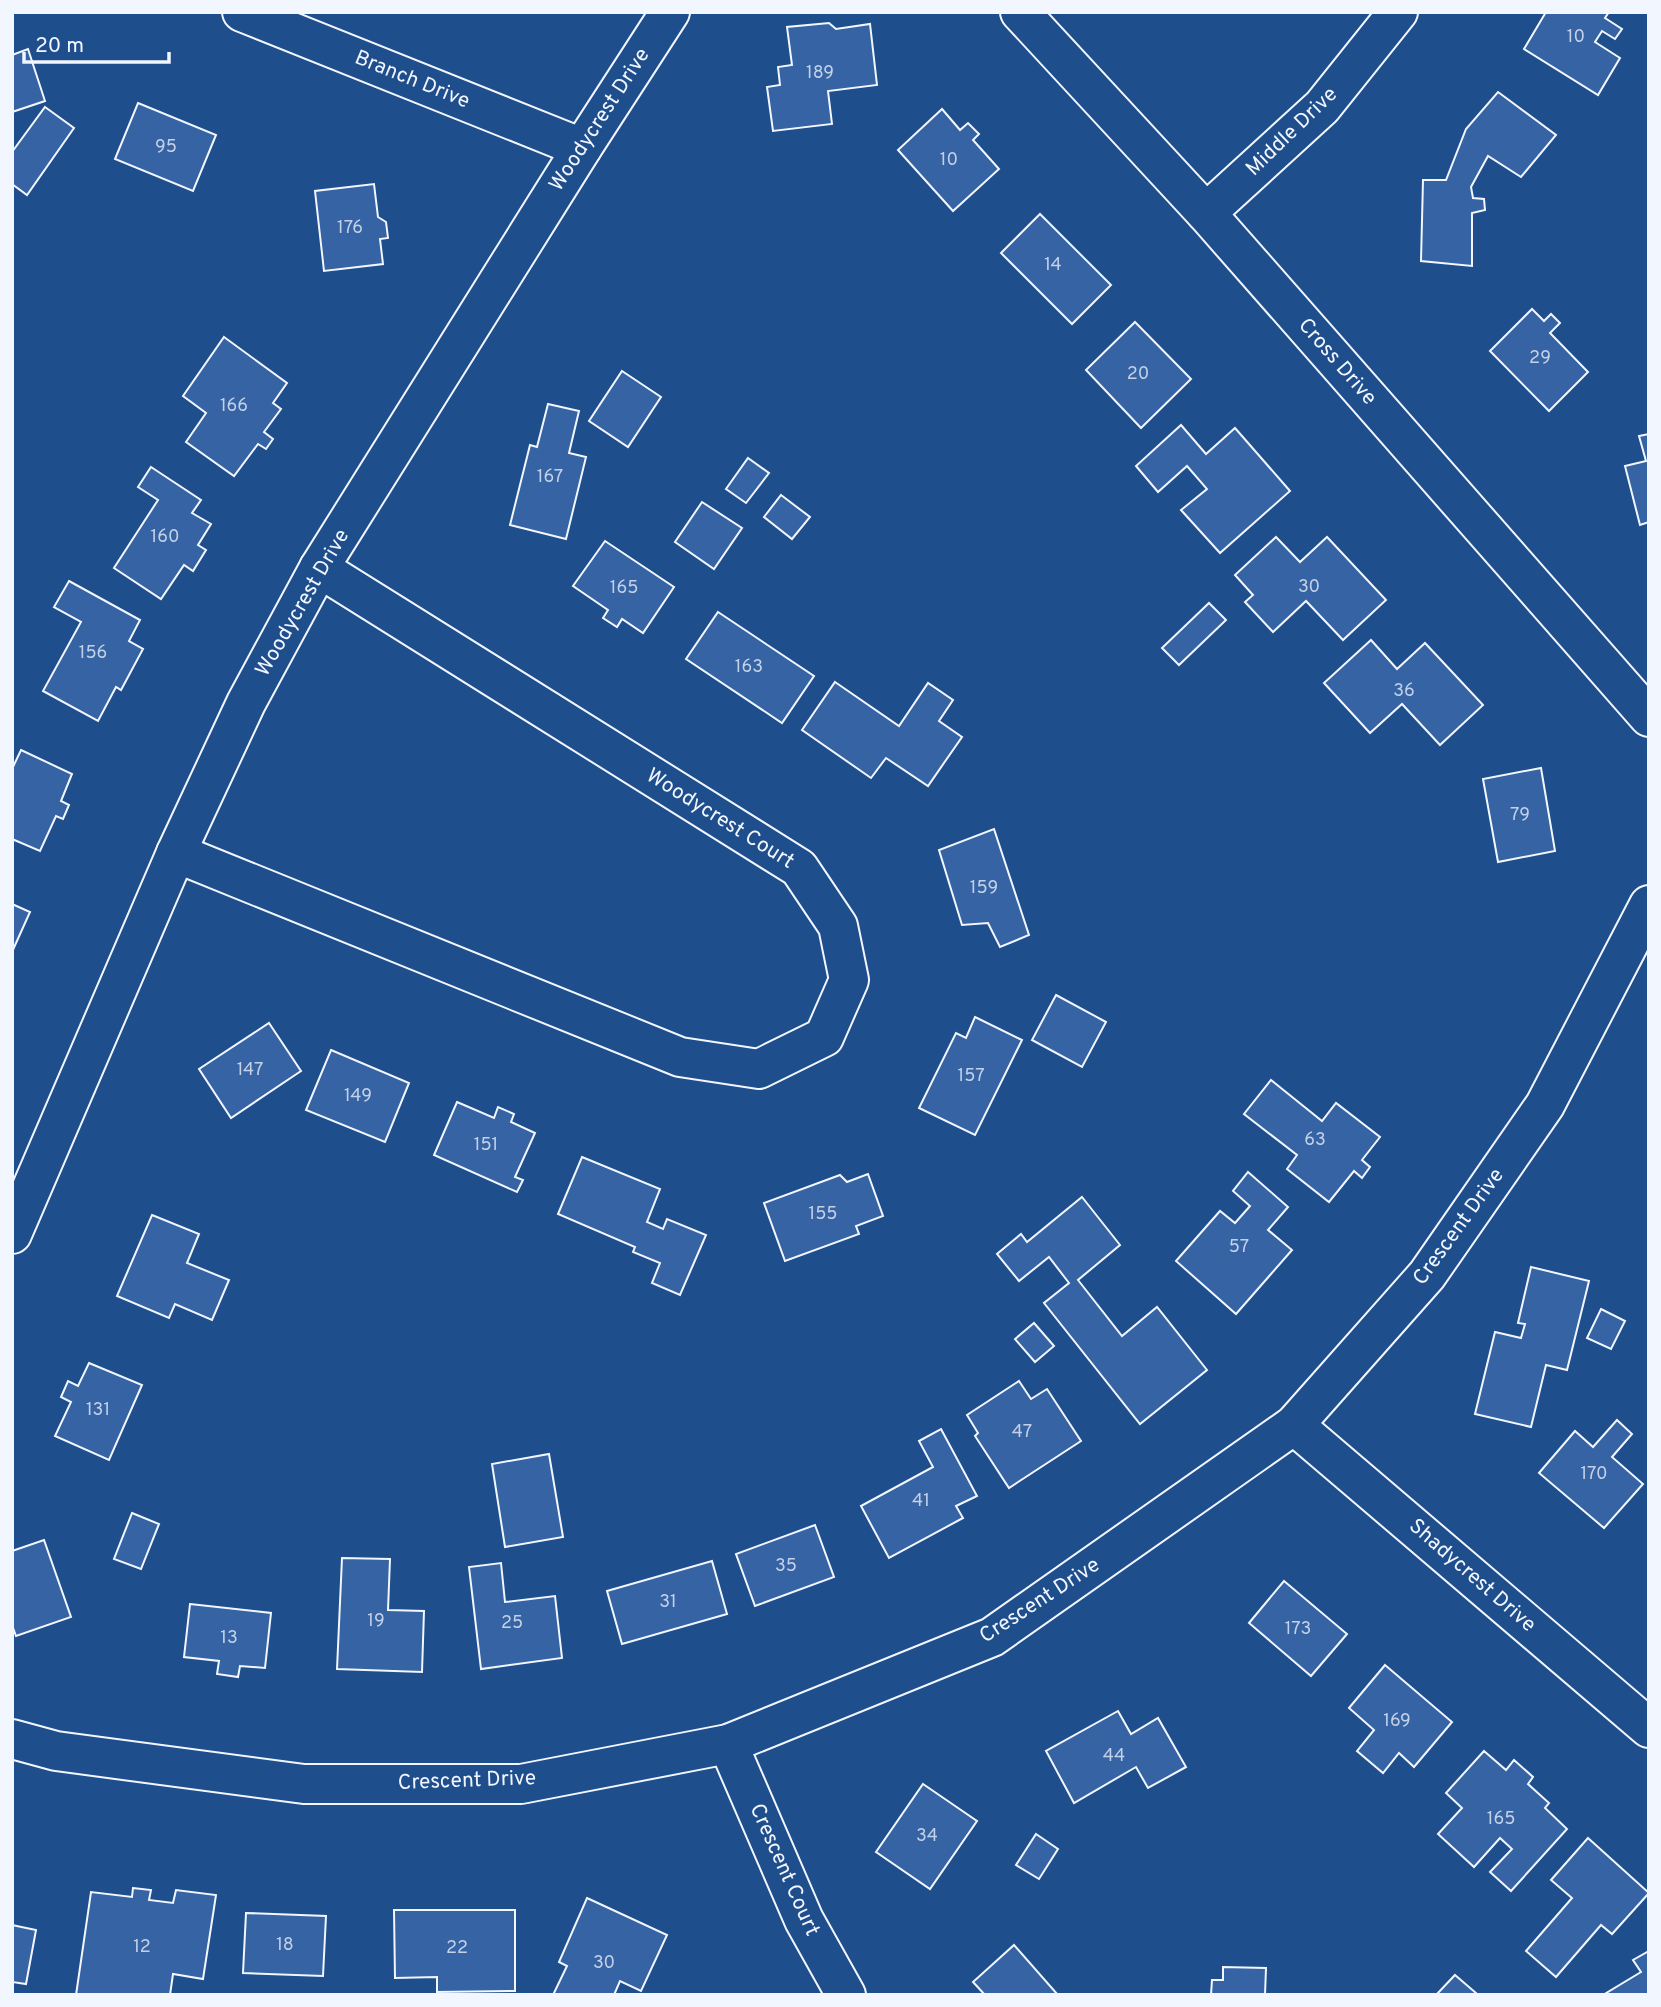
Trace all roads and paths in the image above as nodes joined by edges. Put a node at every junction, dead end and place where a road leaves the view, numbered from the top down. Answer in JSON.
{"nodes":[{"id":1,"x":242,"y":12,"type":"edge"},
{"id":2,"x":670,"y":12,"type":"edge"},
{"id":3,"x":1020,"y":12,"type":"edge"},
{"id":4,"x":1398,"y":12,"type":"edge"},
{"id":5,"x":582,"y":148,"type":"junction"},
{"id":6,"x":1206,"y":213,"type":"junction"},
{"id":7,"x":319,"y":568,"type":"junction"},
{"id":8,"x":1649,"y":717,"type":"edge"},
{"id":9,"x":176,"y":853,"type":"junction"},
{"id":10,"x":1649,"y":905,"type":"edge"},
{"id":11,"x":12,"y":1234,"type":"edge"},
{"id":12,"x":1294,"y":1424,"type":"junction"},
{"id":13,"x":1649,"y":1728,"type":"edge"},
{"id":14,"x":12,"y":1739,"type":"edge"},
{"id":15,"x":728,"y":1744,"type":"junction"},
{"id":16,"x":846,"y":1995,"type":"edge"}],
"edges":[{"from":1,"to":5,"type":"street","name":"Branch Drive"},
{"from":2,"to":5,"type":"street","name":"Woodycrest Drive"},
{"from":3,"to":6,"type":"street","name":"Cross Drive"},
{"from":4,"to":6,"type":"street","name":"Middle Drive"},
{"from":5,"to":7,"type":"street","name":"Woodycrest Drive"},
{"from":6,"to":8,"type":"street","name":"Cross Drive"},
{"from":7,"to":9,"type":"street","name":"Woodycrest Drive"},
{"from":7,"to":9,"type":"street","name":"Woodycrest Court"},
{"from":9,"to":11,"type":"street","name":"Woodycrest Drive"},
{"from":10,"to":12,"type":"street","name":"Crescent Drive"},
{"from":12,"to":13,"type":"street","name":"Shadycrest Drive"},
{"from":12,"to":15,"type":"street","name":"Crescent Drive"},
{"from":14,"to":15,"type":"street","name":"Crescent Drive"},
{"from":15,"to":16,"type":"street","name":"Crescent Court"}]}
